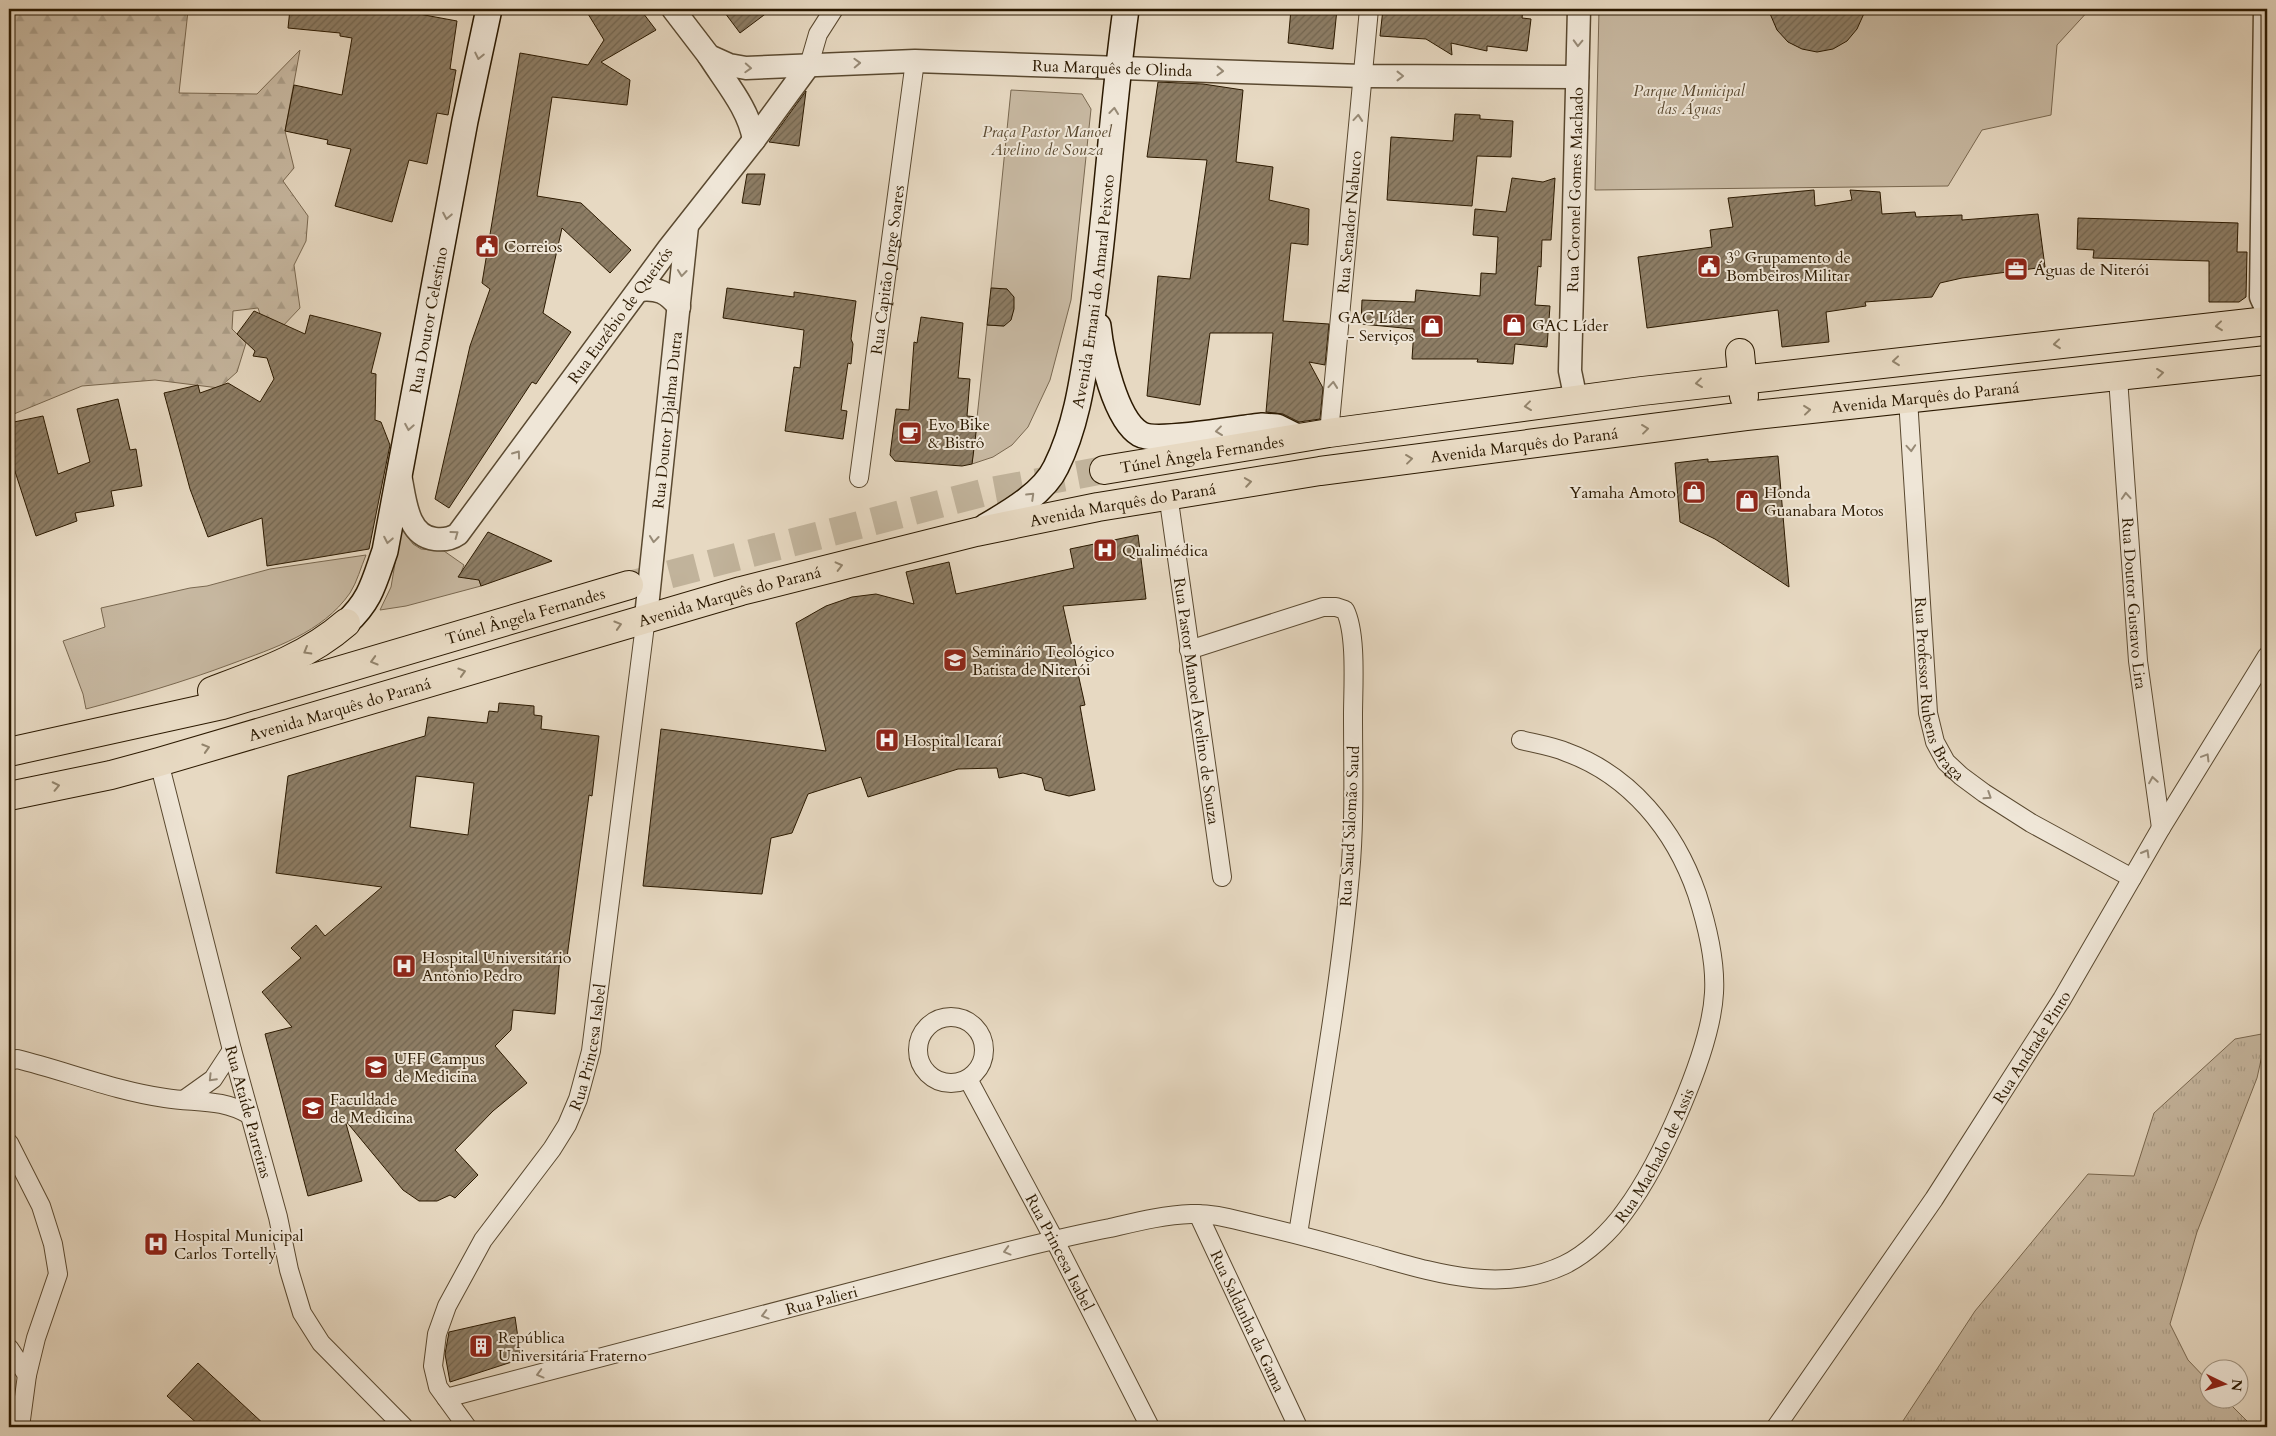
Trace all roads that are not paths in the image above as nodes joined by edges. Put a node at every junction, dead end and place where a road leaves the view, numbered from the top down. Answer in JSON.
{"nodes":[{"id":1,"x":489,"y":9,"type":"edge"},
{"id":2,"x":673,"y":9,"type":"edge"},
{"id":3,"x":834,"y":9,"type":"edge"},
{"id":4,"x":1126,"y":9,"type":"edge"},
{"id":5,"x":1369,"y":9,"type":"edge"},
{"id":6,"x":1579,"y":9,"type":"edge"},
{"id":7,"x":2265,"y":9,"type":"edge"},
{"id":8,"x":709,"y":56,"type":"junction"},
{"id":9,"x":915,"y":61,"type":"junction"},
{"id":10,"x":809,"y":65,"type":"junction"},
{"id":11,"x":1119,"y":68,"type":"junction"},
{"id":12,"x":1362,"y":76,"type":"junction"},
{"id":13,"x":1577,"y":77,"type":"junction"},
{"id":14,"x":754,"y":140,"type":"junction"},
{"id":15,"x":687,"y":225,"type":"junction"},
{"id":16,"x":639,"y":290,"type":"junction"},
{"id":17,"x":1095,"y":299,"type":"junction"},
{"id":18,"x":679,"y":307,"type":"junction"},
{"id":19,"x":2267,"y":310,"type":"edge"},
{"id":20,"x":2267,"y":321,"type":"edge"},
{"id":21,"x":2267,"y":360,"type":"edge"},
{"id":22,"x":1741,"y":365,"type":"junction"},
{"id":23,"x":2118,"y":378,"type":"junction"},
{"id":24,"x":1908,"y":399,"type":"junction"},
{"id":25,"x":1576,"y":400,"type":"junction"},
{"id":26,"x":1746,"y":416,"type":"junction"},
{"id":27,"x":1329,"y":433,"type":"junction"},
{"id":28,"x":1299,"y":438,"type":"junction"},
{"id":29,"x":1580,"y":438,"type":"junction"},
{"id":30,"x":1104,"y":470,"type":"tunnel mouth"},
{"id":31,"x":400,"y":475,"type":"junction"},
{"id":32,"x":859,"y":478,"type":"dead end"},
{"id":33,"x":1168,"y":494,"type":"junction"},
{"id":34,"x":976,"y":532,"type":"junction"},
{"id":35,"x":630,"y":585,"type":"tunnel mouth"},
{"id":36,"x":646,"y":617,"type":"junction"},
{"id":37,"x":346,"y":623,"type":"joint"},
{"id":38,"x":1189,"y":650,"type":"junction"},
{"id":39,"x":2267,"y":656,"type":"edge"},
{"id":40,"x":90,"y":733,"type":"junction"},
{"id":41,"x":1521,"y":740,"type":"dead end"},
{"id":42,"x":9,"y":752,"type":"edge"},
{"id":43,"x":159,"y":762,"type":"junction"},
{"id":44,"x":9,"y":796,"type":"edge"},
{"id":45,"x":2161,"y":828,"type":"junction"},
{"id":46,"x":1222,"y":877,"type":"dead end"},
{"id":47,"x":2132,"y":878,"type":"junction"},
{"id":48,"x":232,"y":1050,"type":"junction"},
{"id":49,"x":9,"y":1061,"type":"edge"},
{"id":50,"x":968,"y":1079,"type":"dead end"},
{"id":51,"x":185,"y":1098,"type":"junction"},
{"id":52,"x":250,"y":1115,"type":"junction"},
{"id":53,"x":9,"y":1143,"type":"edge"},
{"id":54,"x":1198,"y":1214,"type":"junction"},
{"id":55,"x":1298,"y":1234,"type":"junction"},
{"id":56,"x":1054,"y":1239,"type":"junction"},
{"id":57,"x":9,"y":1348,"type":"edge"},
{"id":58,"x":27,"y":1375,"type":"junction"},
{"id":59,"x":446,"y":1398,"type":"junction"},
{"id":60,"x":20,"y":1427,"type":"edge"},
{"id":61,"x":404,"y":1427,"type":"edge"},
{"id":62,"x":467,"y":1427,"type":"edge"},
{"id":63,"x":1150,"y":1427,"type":"edge"},
{"id":64,"x":1298,"y":1427,"type":"edge"},
{"id":65,"x":1776,"y":1427,"type":"edge"}],
"edges":[{"from":1,"to":31,"type":"main road","name":"Rua Doutor Celestino","one_way":true},
{"from":2,"to":8,"type":"street"},
{"from":3,"to":10,"type":"street","name":"Rua Euzébio de Queirós"},
{"from":4,"to":11,"type":"main road","name":"Avenida Ernani do Amaral Peixoto"},
{"from":5,"to":12,"type":"street","name":"Rua Senador Nabuco"},
{"from":6,"to":13,"type":"street","name":"Rua Coronel Gomes Machado","one_way":true},
{"from":7,"to":19,"type":"street"},
{"from":8,"to":10,"type":"street","name":"Rua Marquês de Olinda","one_way":true},
{"from":8,"to":14,"type":"street"},
{"from":10,"to":9,"type":"street","name":"Rua Marquês de Olinda","one_way":true},
{"from":9,"to":11,"type":"street","name":"Rua Marquês de Olinda"},
{"from":9,"to":32,"type":"street","name":"Rua Capitão Jorge Soares"},
{"from":10,"to":14,"type":"street","name":"Rua Euzébio de Queirós"},
{"from":11,"to":12,"type":"street","name":"Rua Marquês de Olinda","one_way":true},
{"from":17,"to":11,"type":"main road","name":"Avenida Ernani do Amaral Peixoto","one_way":true},
{"from":12,"to":13,"type":"street","name":"Rua Marquês de Olinda","one_way":true},
{"from":27,"to":12,"type":"street","name":"Rua Senador Nabuco","one_way":true},
{"from":13,"to":25,"type":"street","name":"Rua Coronel Gomes Machado"},
{"from":14,"to":15,"type":"street","name":"Rua Euzébio de Queirós"},
{"from":15,"to":16,"type":"street","name":"Rua Euzébio de Queirós"},
{"from":15,"to":18,"type":"street","name":"Rua Doutor Djalma Dutra","one_way":true},
{"from":16,"to":18,"type":"street"},
{"from":31,"to":16,"type":"street","name":"Rua Euzébio de Queirós","one_way":true},
{"from":28,"to":17,"type":"main road","one_way":true},
{"from":34,"to":17,"type":"main road","name":"Avenida Ernani do Amaral Peixoto","one_way":true},
{"from":18,"to":36,"type":"street","name":"Rua Doutor Djalma Dutra","one_way":true},
{"from":20,"to":22,"type":"main road","one_way":true},
{"from":23,"to":21,"type":"main road","name":"Avenida Marquês do Paraná","one_way":true},
{"from":22,"to":25,"type":"main road","one_way":true},
{"from":22,"to":26,"type":"main road"},
{"from":23,"to":24,"type":"main road","name":"Avenida Marquês do Paraná"},
{"from":45,"to":23,"type":"street","name":"Rua Doutor Gustavo Lira","one_way":true},
{"from":26,"to":24,"type":"main road","name":"Avenida Marquês do Paraná","one_way":true},
{"from":24,"to":47,"type":"street","name":"Rua Professor Rubens Braga","one_way":true},
{"from":25,"to":27,"type":"main road","one_way":true},
{"from":25,"to":29,"type":"main road"},
{"from":29,"to":26,"type":"main road","name":"Avenida Marquês do Paraná","one_way":true},
{"from":27,"to":28,"type":"main road"},
{"from":28,"to":30,"type":"main road","name":"Túnel Ângela Fernandes"},
{"from":33,"to":29,"type":"main road","name":"Avenida Marquês do Paraná","one_way":true},
{"from":31,"to":37,"type":"main road","name":"Rua Doutor Celestino","one_way":true},
{"from":33,"to":34,"type":"main road","name":"Avenida Marquês do Paraná"},
{"from":33,"to":38,"type":"street","name":"Rua Pastor Manoel Avelino de Souza"},
{"from":36,"to":34,"type":"main road","name":"Avenida Marquês do Paraná","one_way":true},
{"from":35,"to":40,"type":"main road","name":"Túnel Ângela Fernandes","one_way":true},
{"from":43,"to":36,"type":"main road","name":"Avenida Marquês do Paraná","one_way":true},
{"from":36,"to":59,"type":"street","name":"Rua Princesa Isabel"},
{"from":37,"to":40,"type":"main road","one_way":true},
{"from":38,"to":46,"type":"street","name":"Rua Pastor Manoel Avelino de Souza"},
{"from":38,"to":55,"type":"street","name":"Rua Saud Salomão Saud"},
{"from":45,"to":39,"type":"street","name":"Rua Andrade Pinto","one_way":true},
{"from":40,"to":42,"type":"main road"},
{"from":41,"to":55,"type":"street","name":"Rua Machado de Assis"},
{"from":44,"to":43,"type":"main road","name":"Avenida Marquês do Paraná","one_way":true},
{"from":43,"to":48,"type":"street","name":"Rua Ataíde Parreiras"},
{"from":47,"to":45,"type":"street","name":"Rua Andrade Pinto","one_way":true},
{"from":47,"to":65,"type":"street","name":"Rua Andrade Pinto"},
{"from":48,"to":51,"type":"street","one_way":true},
{"from":48,"to":52,"type":"street","name":"Rua Ataíde Parreiras"},
{"from":49,"to":51,"type":"street"},
{"from":50,"to":56,"type":"street","name":"Rua Princesa Isabel"},
{"from":51,"to":52,"type":"street"},
{"from":52,"to":61,"type":"street","name":"Rua Ataíde Parreiras"},
{"from":53,"to":58,"type":"street"},
{"from":54,"to":55,"type":"street","name":"Rua Machado de Assis"},
{"from":54,"to":56,"type":"street","name":"Rua Palieri"},
{"from":54,"to":64,"type":"street","name":"Rua Saldanha da Gama"},
{"from":56,"to":59,"type":"street","name":"Rua Palieri","one_way":true},
{"from":56,"to":63,"type":"street","name":"Rua Princesa Isabel"},
{"from":57,"to":58,"type":"street"},
{"from":58,"to":60,"type":"street"},
{"from":59,"to":62,"type":"street","name":"Rua Princesa Isabel"}]}
